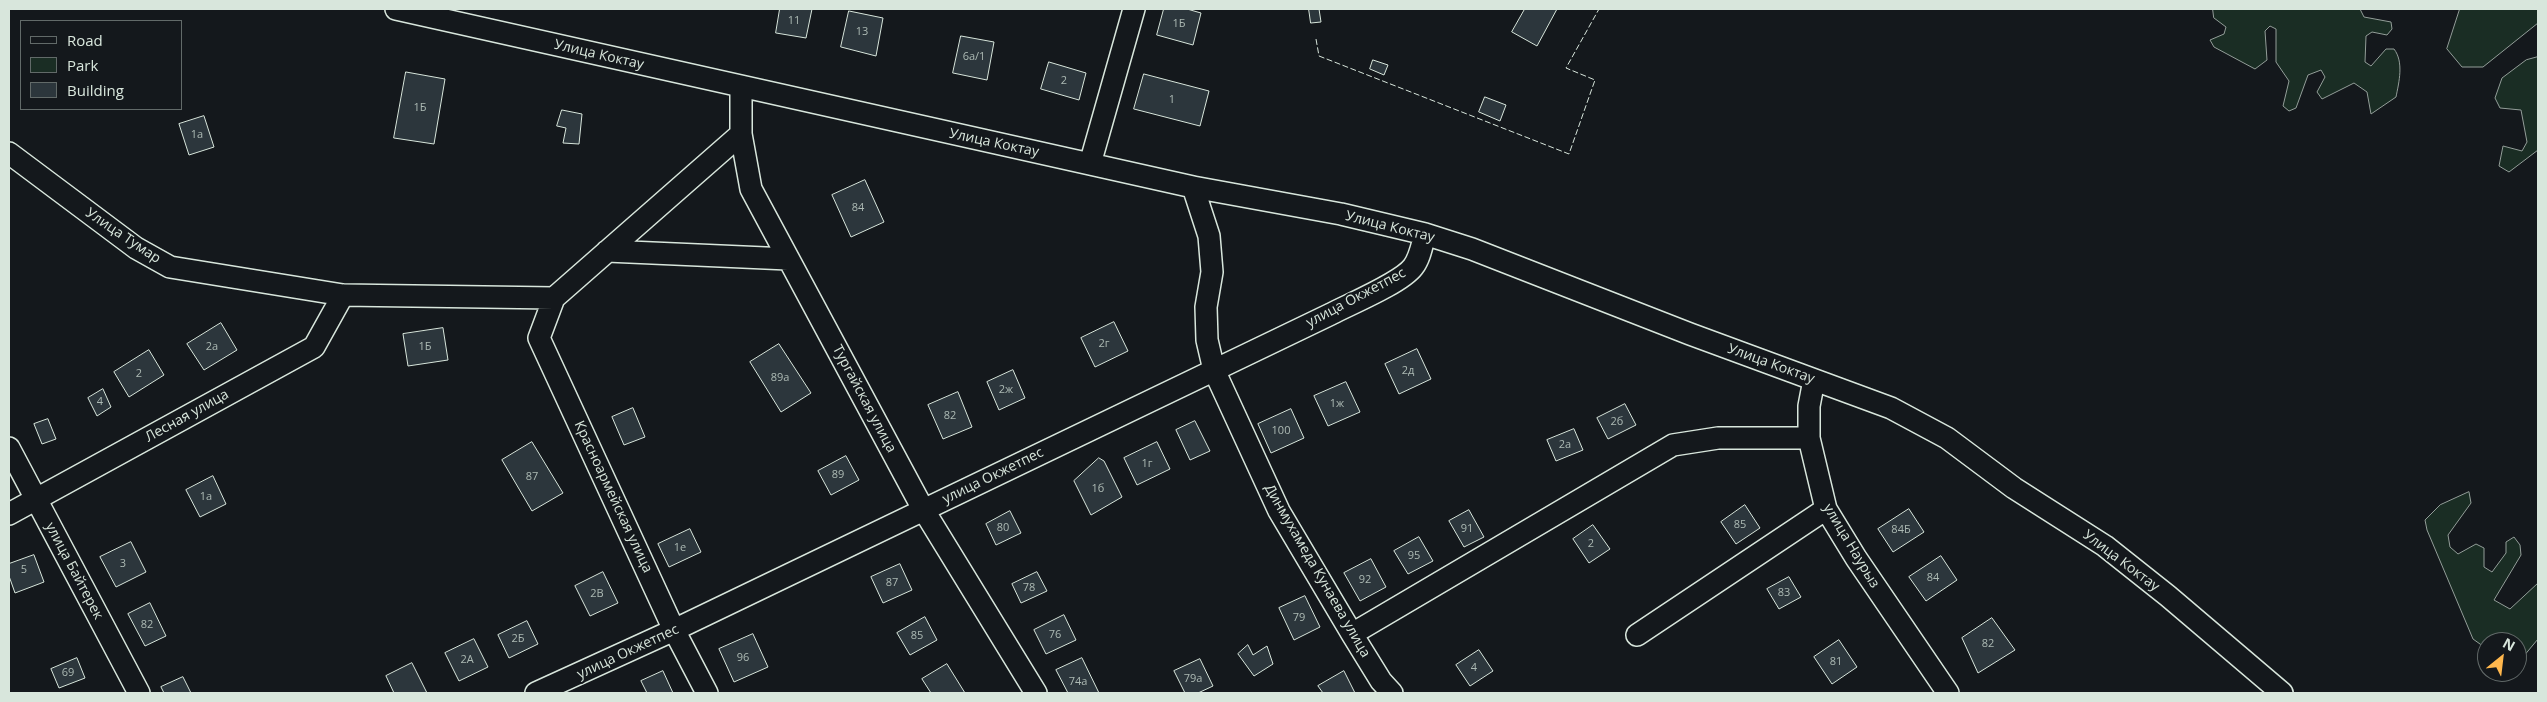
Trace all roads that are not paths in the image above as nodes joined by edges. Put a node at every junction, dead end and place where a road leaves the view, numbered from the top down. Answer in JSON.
{"nodes":[{"id":1,"x":1134,"y":9,"type":"edge"},
{"id":2,"x":406,"y":10,"type":"edge"},
{"id":3,"x":741,"y":87,"type":"junction"},
{"id":4,"x":741,"y":134,"type":"junction"},
{"id":5,"x":9,"y":153,"type":"edge"},
{"id":6,"x":1090,"y":164,"type":"junction"},
{"id":7,"x":1193,"y":187,"type":"junction"},
{"id":8,"x":1425,"y":234,"type":"junction"},
{"id":9,"x":607,"y":252,"type":"junction"},
{"id":10,"x":788,"y":259,"type":"junction"},
{"id":11,"x":342,"y":295,"type":"junction"},
{"id":12,"x":554,"y":298,"type":"junction"},
{"id":13,"x":1214,"y":370,"type":"junction"},
{"id":14,"x":1814,"y":380,"type":"junction"},
{"id":15,"x":1809,"y":438,"type":"junction"},
{"id":16,"x":9,"y":448,"type":"edge"},
{"id":17,"x":36,"y":499,"type":"junction"},
{"id":18,"x":1826,"y":509,"type":"junction"},
{"id":19,"x":923,"y":510,"type":"junction"},
{"id":20,"x":9,"y":514,"type":"edge"},
{"id":21,"x":674,"y":630,"type":"junction"},
{"id":22,"x":1352,"y":634,"type":"junction"},
{"id":23,"x":1637,"y":635,"type":"dead end"},
{"id":24,"x":139,"y":693,"type":"edge"},
{"id":25,"x":536,"y":693,"type":"edge"},
{"id":26,"x":707,"y":693,"type":"edge"},
{"id":27,"x":1036,"y":693,"type":"edge"},
{"id":28,"x":1392,"y":693,"type":"edge"},
{"id":29,"x":1948,"y":693,"type":"edge"},
{"id":30,"x":2282,"y":693,"type":"edge"}],
"edges":[{"from":1,"to":6,"type":"street"},
{"from":2,"to":3,"type":"street","name":"Улица Коктау"},
{"from":3,"to":4,"type":"street","name":"Тургайская улица"},
{"from":3,"to":6,"type":"street","name":"Улица Коктау"},
{"from":4,"to":9,"type":"street"},
{"from":4,"to":10,"type":"street","name":"Тургайская улица"},
{"from":5,"to":11,"type":"street","name":"Улица Тумар"},
{"from":6,"to":7,"type":"street","name":"Улица Коктау"},
{"from":7,"to":8,"type":"street","name":"Улица Коктау"},
{"from":7,"to":13,"type":"street","name":"Динмухамеда Кунаева улица"},
{"from":8,"to":13,"type":"street","name":"улица Окжетпес"},
{"from":8,"to":14,"type":"street","name":"Улица Коктау"},
{"from":9,"to":10,"type":"street"},
{"from":9,"to":12,"type":"street"},
{"from":10,"to":19,"type":"street","name":"Тургайская улица"},
{"from":11,"to":12,"type":"street","name":"Улица Тумар"},
{"from":11,"to":17,"type":"street","name":"Лесная улица"},
{"from":12,"to":21,"type":"street","name":"Красноармейская улица"},
{"from":13,"to":19,"type":"street","name":"улица Окжетпес"},
{"from":13,"to":22,"type":"street","name":"Динмухамеда Кунаева улица"},
{"from":14,"to":15,"type":"street","name":"улица Наурыз"},
{"from":14,"to":30,"type":"street","name":"Улица Коктау"},
{"from":15,"to":18,"type":"street","name":"улица Наурыз"},
{"from":15,"to":22,"type":"street"},
{"from":16,"to":17,"type":"street","name":"улица Байтерек"},
{"from":17,"to":20,"type":"street","name":"Лесная улица"},
{"from":17,"to":24,"type":"street","name":"улица Байтерек"},
{"from":18,"to":23,"type":"street"},
{"from":18,"to":29,"type":"street","name":"улица Наурыз"},
{"from":19,"to":21,"type":"street","name":"улица Окжетпес"},
{"from":19,"to":27,"type":"street","name":"Тургайская улица"},
{"from":21,"to":25,"type":"street","name":"улица Окжетпес"},
{"from":21,"to":26,"type":"street","name":"Красноармейская улица"},
{"from":22,"to":28,"type":"street","name":"Динмухамеда Кунаева улица"}]}
